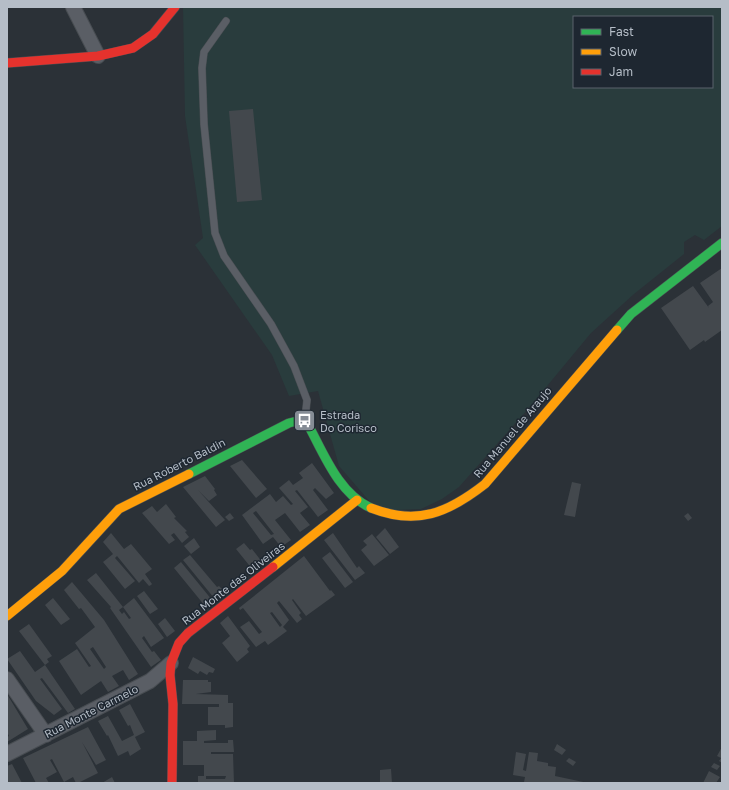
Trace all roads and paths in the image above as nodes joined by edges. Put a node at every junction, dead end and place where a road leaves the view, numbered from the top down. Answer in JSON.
{"nodes":[{"id":1,"x":73,"y":7,"type":"edge"},
{"id":2,"x":175,"y":7,"type":"edge"},
{"id":3,"x":226,"y":21,"type":"dead end"},
{"id":4,"x":98,"y":56,"type":"junction"},
{"id":5,"x":7,"y":64,"type":"edge"},
{"id":6,"x":722,"y":243,"type":"edge"},
{"id":7,"x":305,"y":419,"type":"junction"},
{"id":8,"x":357,"y":500,"type":"junction"},
{"id":9,"x":7,"y":616,"type":"edge"},
{"id":10,"x":171,"y":663,"type":"junction"},
{"id":11,"x":7,"y":679,"type":"edge"},
{"id":12,"x":46,"y":735,"type":"junction"},
{"id":13,"x":7,"y":754,"type":"edge"},
{"id":14,"x":172,"y":783,"type":"edge"}],
"edges":[{"from":1,"to":4,"type":"street"},
{"from":2,"to":4,"type":"street"},
{"from":3,"to":7,"type":"lane"},
{"from":4,"to":5,"type":"street"},
{"from":6,"to":8,"type":"street","name":"Rua Manuel de Araujo"},
{"from":7,"to":8,"type":"street"},
{"from":7,"to":9,"type":"street","name":"Rua Roberto Baldin"},
{"from":8,"to":10,"type":"street","name":"Rua Monte das Oliveiras"},
{"from":10,"to":12,"type":"street","name":"Rua Monte Carmelo"},
{"from":10,"to":14,"type":"street","name":"Rua Monte das Oliveiras"},
{"from":11,"to":12,"type":"street"},
{"from":12,"to":13,"type":"street","name":"Rua Monte Carmelo"}]}
